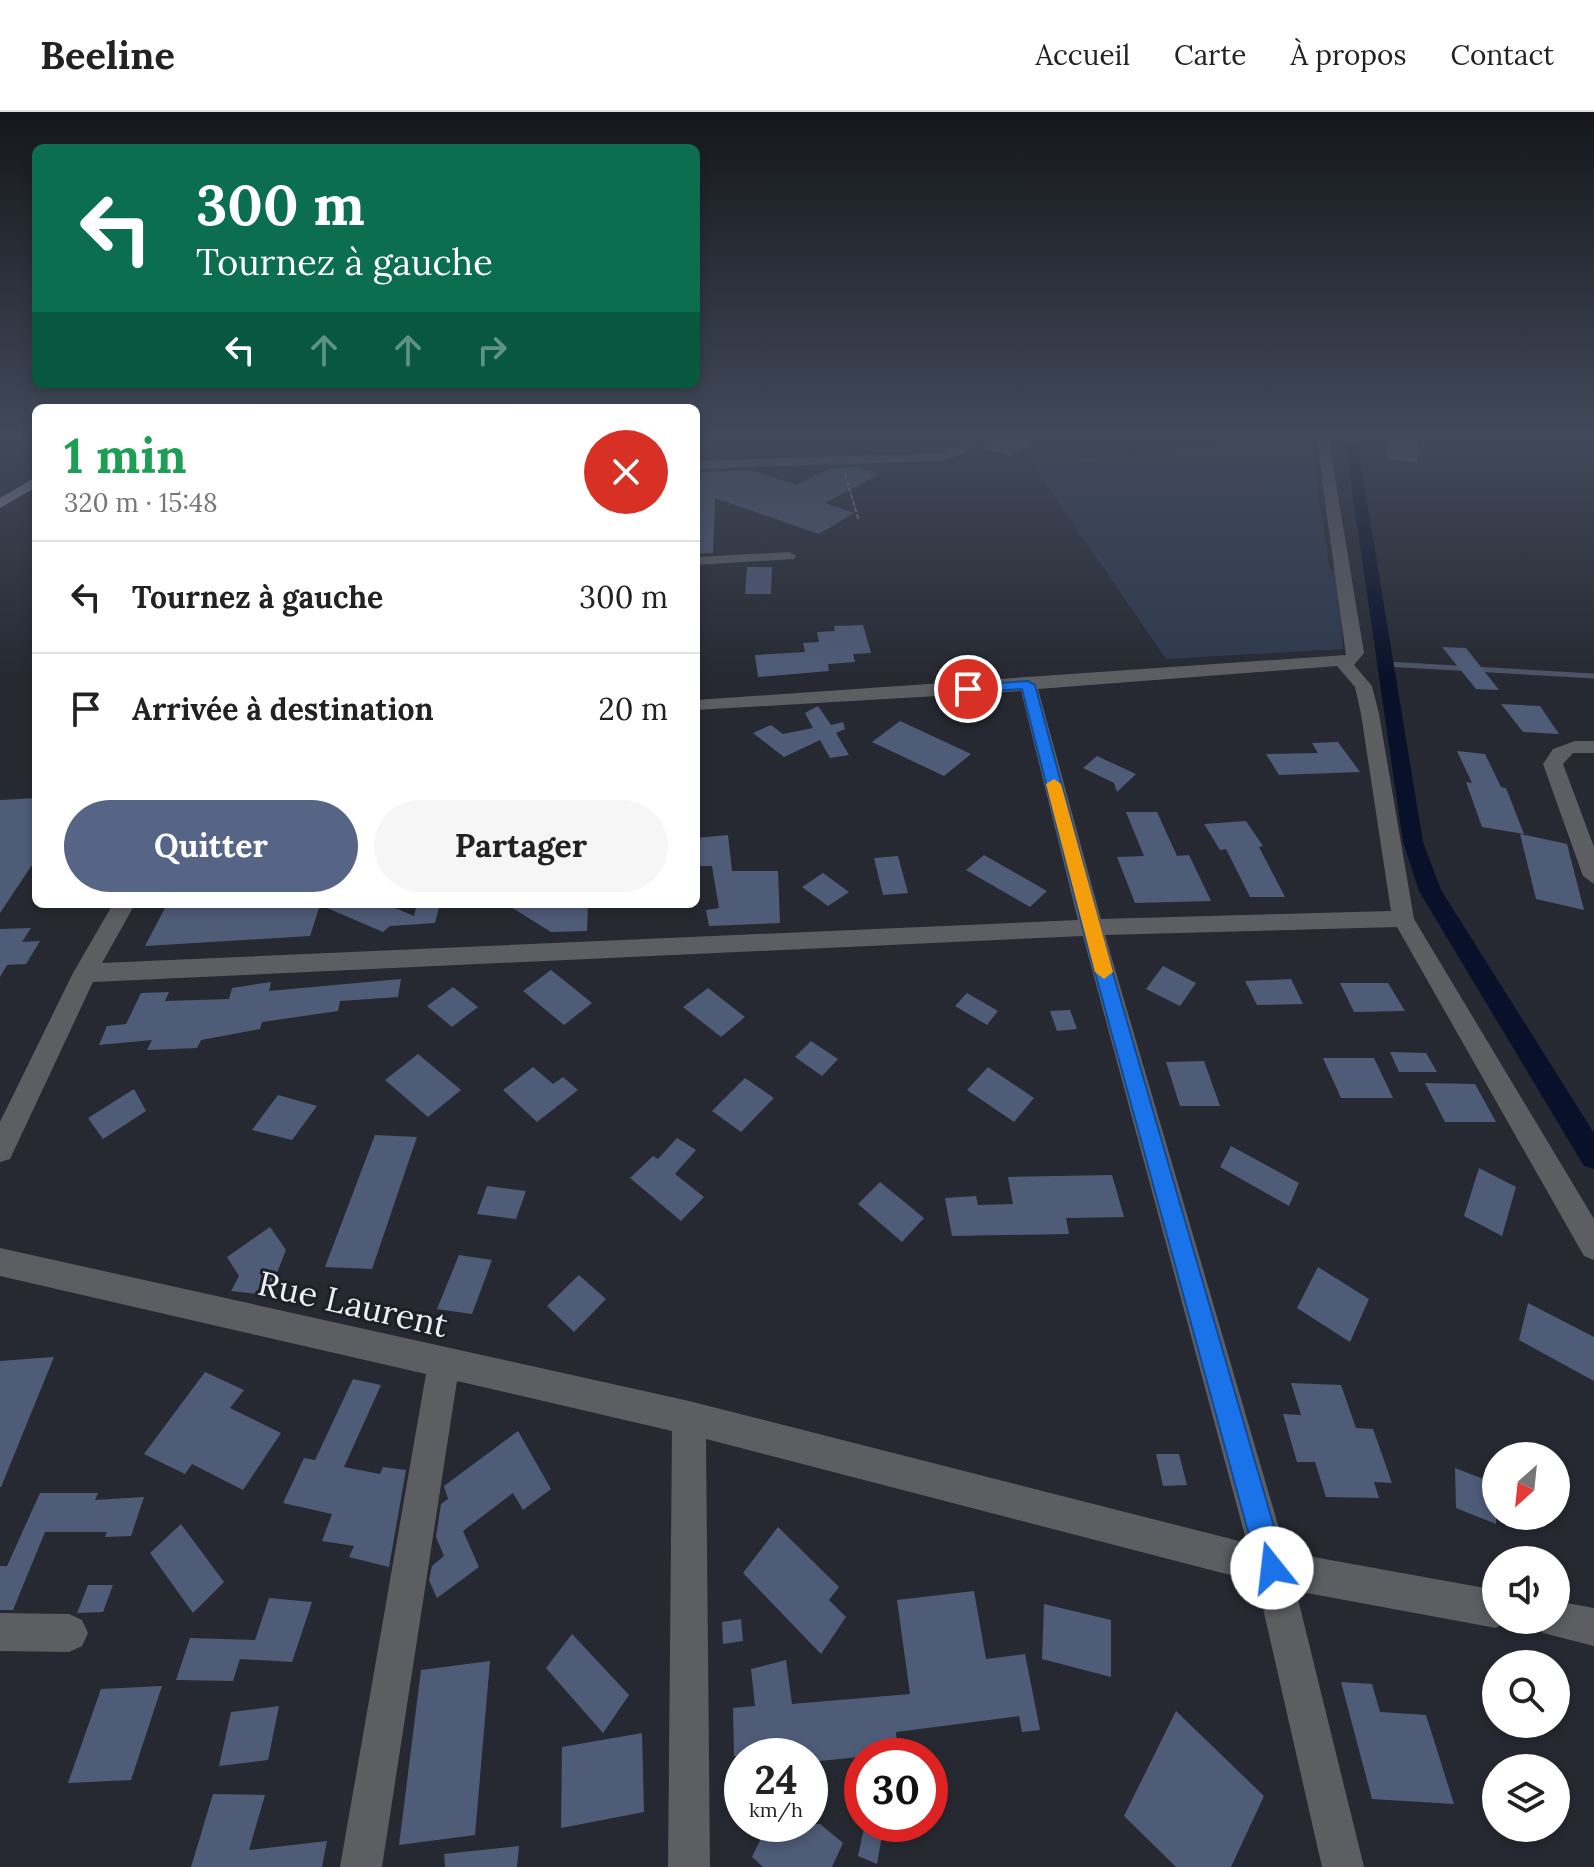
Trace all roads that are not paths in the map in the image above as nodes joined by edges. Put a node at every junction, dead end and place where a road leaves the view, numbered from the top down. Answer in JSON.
{"nodes":[{"id":1,"x":1335,"y":517,"type":"edge"},
{"id":2,"x":789,"y":556,"type":"dead end"},
{"id":3,"x":700,"y":561,"type":"edge"},
{"id":4,"x":1343,"y":663,"type":"junction"},
{"id":5,"x":1028,"y":685,"type":"junction"},
{"id":6,"x":700,"y":705,"type":"edge"},
{"id":7,"x":1594,"y":747,"type":"edge"},
{"id":8,"x":1594,"y":876,"type":"edge"},
{"id":9,"x":122,"y":908,"type":"edge"},
{"id":10,"x":1403,"y":919,"type":"junction"},
{"id":11,"x":1091,"y":925,"type":"junction"},
{"id":12,"x":85,"y":973,"type":"junction"},
{"id":13,"x":0,"y":1150,"type":"edge"},
{"id":14,"x":1594,"y":1246,"type":"edge"},
{"id":15,"x":0,"y":1262,"type":"edge"},
{"id":16,"x":444,"y":1363,"type":"junction"},
{"id":17,"x":689,"y":1418,"type":"junction"},
{"id":18,"x":1272,"y":1568,"type":"junction"},
{"id":19,"x":1482,"y":1606,"type":"edge"},
{"id":20,"x":1570,"y":1623,"type":"edge"},
{"id":21,"x":1594,"y":1627,"type":"edge"},
{"id":22,"x":0,"y":1632,"type":"edge"},
{"id":23,"x":69,"y":1633,"type":"dead end"},
{"id":24,"x":361,"y":1867,"type":"edge"},
{"id":25,"x":689,"y":1867,"type":"edge"},
{"id":26,"x":1343,"y":1867,"type":"edge"}],
"edges":[{"from":1,"to":4,"type":"street"},
{"from":2,"to":3,"type":"street"},
{"from":4,"to":5,"type":"street"},
{"from":4,"to":10,"type":"street"},
{"from":5,"to":6,"type":"street"},
{"from":5,"to":11,"type":"street"},
{"from":7,"to":8,"type":"street"},
{"from":9,"to":12,"type":"street"},
{"from":10,"to":11,"type":"street"},
{"from":10,"to":14,"type":"street"},
{"from":11,"to":12,"type":"street"},
{"from":11,"to":18,"type":"street"},
{"from":12,"to":13,"type":"street"},
{"from":15,"to":16,"type":"street","name":"Rue Laurent"},
{"from":16,"to":17,"type":"street","name":"Rue Laurent"},
{"from":16,"to":24,"type":"street"},
{"from":17,"to":18,"type":"street","name":"Rue Laurent"},
{"from":17,"to":25,"type":"street"},
{"from":18,"to":19,"type":"street","name":"Rue Laurent"},
{"from":18,"to":26,"type":"street"},
{"from":20,"to":21,"type":"street"},
{"from":22,"to":23,"type":"street"}]}
